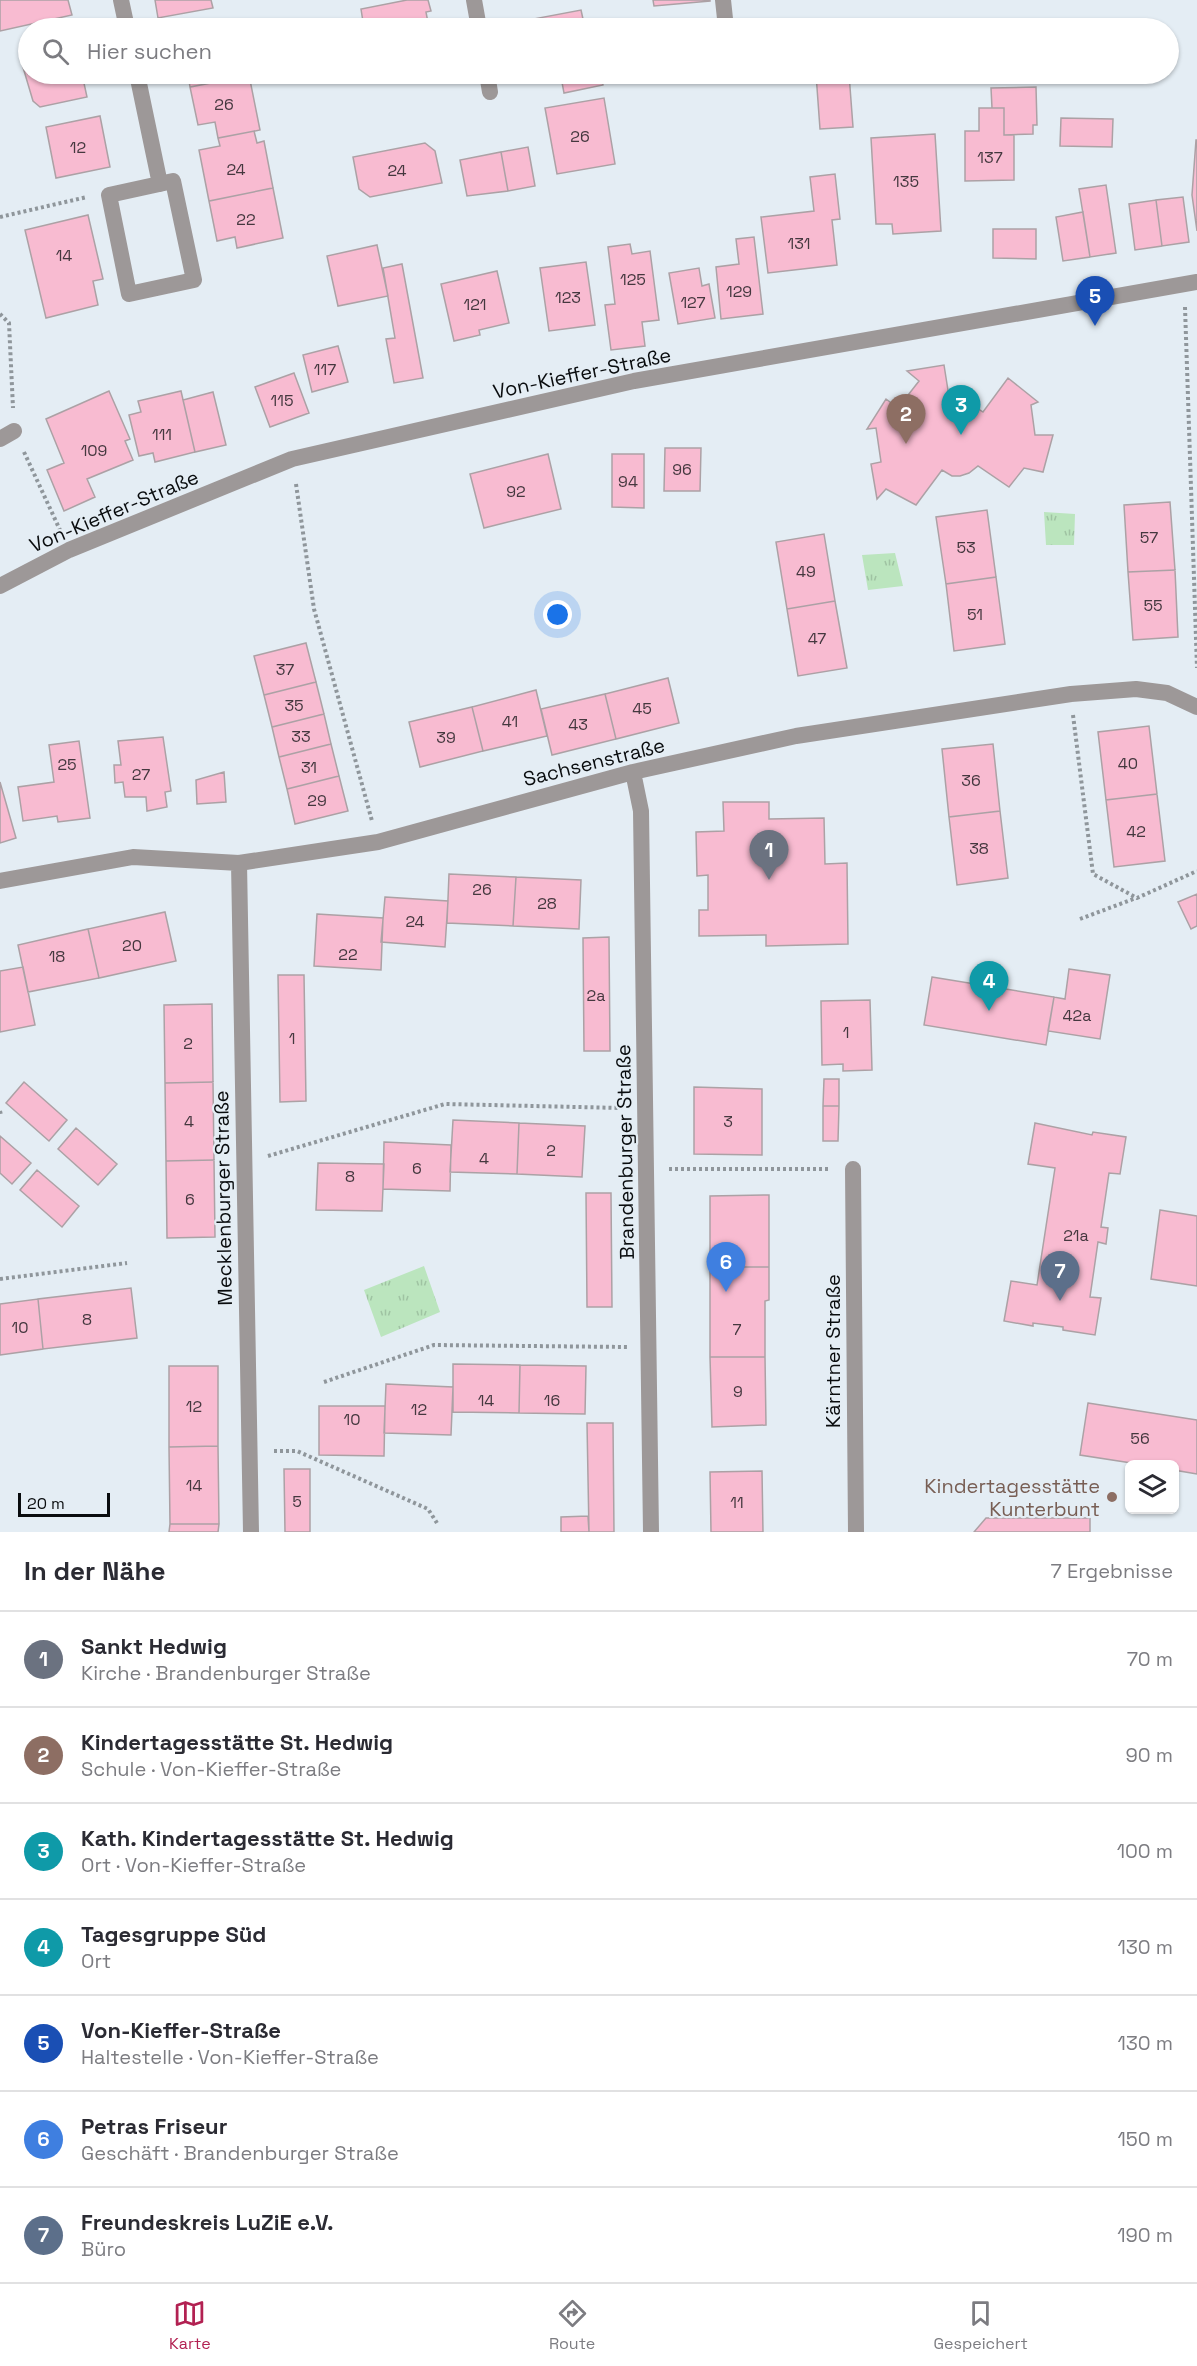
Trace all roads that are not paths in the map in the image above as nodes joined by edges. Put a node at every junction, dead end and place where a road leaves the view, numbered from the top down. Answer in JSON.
{"nodes":[{"id":1,"x":121,"y":0,"type":"edge"},
{"id":2,"x":474,"y":0,"type":"edge"},
{"id":3,"x":723,"y":0,"type":"edge"},
{"id":4,"x":125,"y":18,"type":"edge"},
{"id":5,"x":477,"y":18,"type":"edge"},
{"id":6,"x":725,"y":18,"type":"edge"},
{"id":7,"x":139,"y":84,"type":"edge"},
{"id":8,"x":489,"y":84,"type":"edge"},
{"id":9,"x":490,"y":92,"type":"dead end"},
{"id":10,"x":160,"y":184,"type":"junction"},
{"id":11,"x":1190,"y":284,"type":"edge"},
{"id":12,"x":0,"y":586,"type":"edge"},
{"id":13,"x":1197,"y":707,"type":"edge"},
{"id":14,"x":633,"y":772,"type":"junction"},
{"id":15,"x":239,"y":863,"type":"junction"},
{"id":16,"x":0,"y":881,"type":"edge"},
{"id":17,"x":853,"y":1169,"type":"road end"},
{"id":18,"x":251,"y":1532,"type":"edge"},
{"id":19,"x":651,"y":1532,"type":"edge"},
{"id":20,"x":856,"y":1532,"type":"edge"}],
"edges":[{"from":1,"to":4,"type":"street"},
{"from":2,"to":5,"type":"street"},
{"from":3,"to":6,"type":"street"},
{"from":7,"to":10,"type":"street"},
{"from":8,"to":9,"type":"street"},
{"from":10,"to":10,"type":"street"},
{"from":11,"to":12,"type":"street","name":"Von-Kieffer-Straße"},
{"from":13,"to":14,"type":"street","name":"Sachsenstraße"},
{"from":14,"to":15,"type":"street","name":"Sachsenstraße"},
{"from":14,"to":19,"type":"street","name":"Brandenburger Straße"},
{"from":15,"to":16,"type":"street","name":"Sachsenstraße"},
{"from":15,"to":18,"type":"street","name":"Mecklenburger Straße"},
{"from":17,"to":20,"type":"street","name":"Kärntner Straße"}]}
